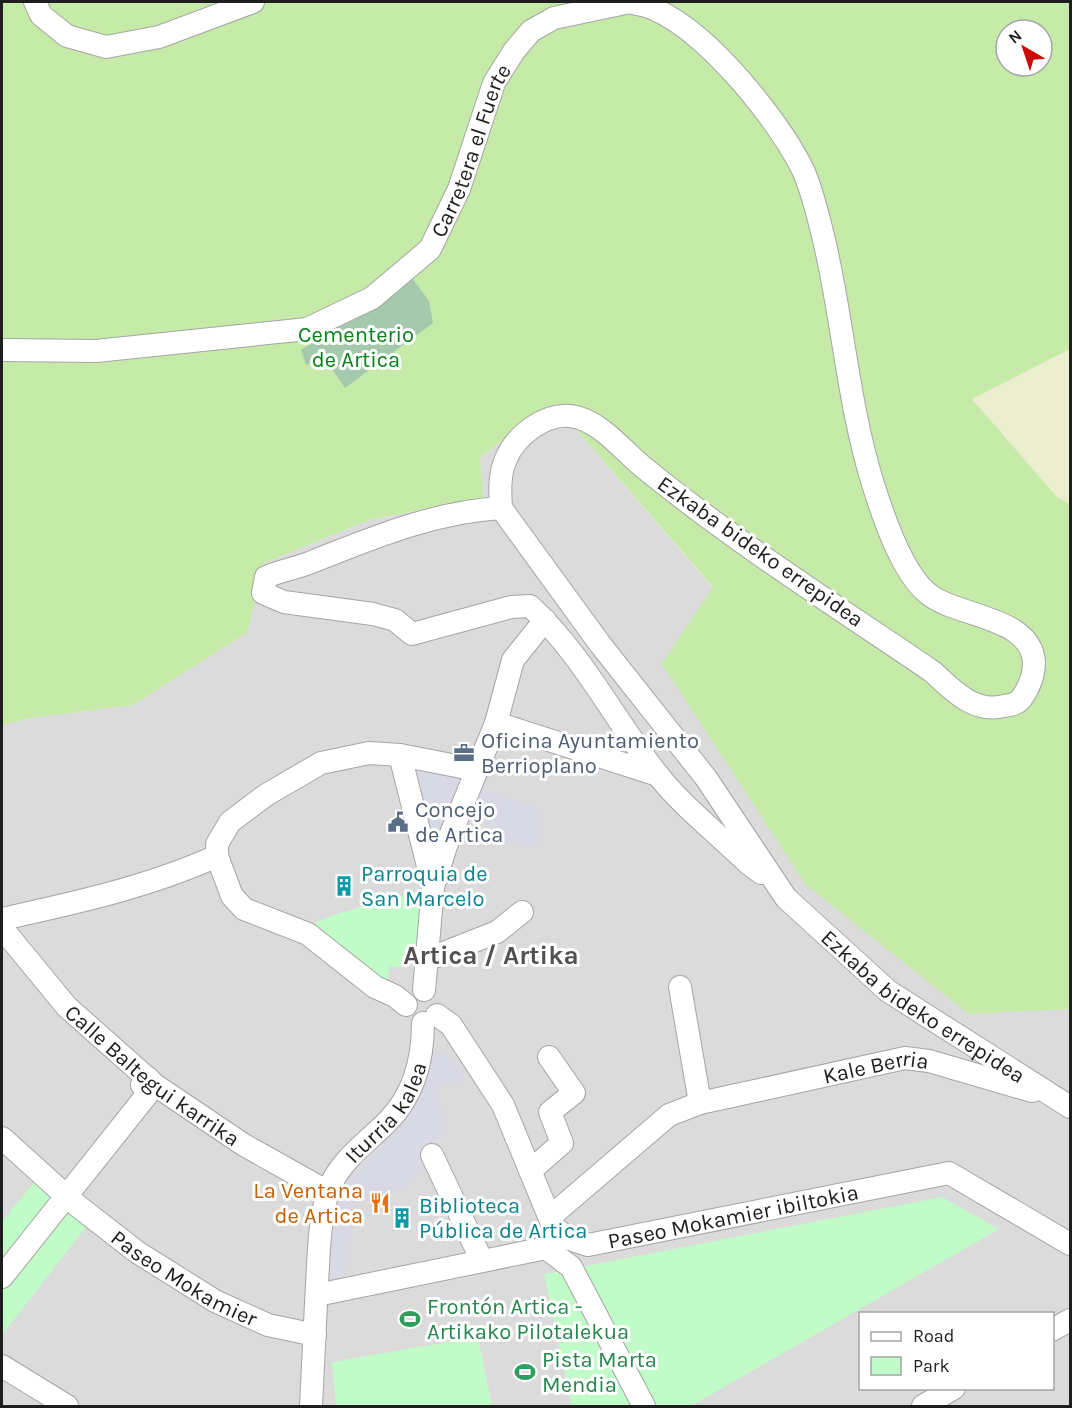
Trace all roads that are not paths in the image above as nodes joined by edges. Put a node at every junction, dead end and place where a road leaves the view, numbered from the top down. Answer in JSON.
{"nodes":[{"id":1,"x":36,"y":2,"type":"edge"},
{"id":2,"x":253,"y":2,"type":"edge"},
{"id":3,"x":629,"y":2,"type":"edge"},
{"id":4,"x":2,"y":350,"type":"edge"},
{"id":5,"x":501,"y":508,"type":"junction"},
{"id":6,"x":545,"y":620,"type":"junction"},
{"id":7,"x":496,"y":723,"type":"junction"},
{"id":8,"x":400,"y":755,"type":"junction"},
{"id":9,"x":477,"y":770,"type":"junction"},
{"id":10,"x":658,"y":775,"type":"junction"},
{"id":11,"x":217,"y":856,"type":"junction"},
{"id":12,"x":775,"y":882,"type":"junction"},
{"id":13,"x":433,"y":887,"type":"junction"},
{"id":14,"x":522,"y":912,"type":"dead end"},
{"id":15,"x":2,"y":919,"type":"edge"},
{"id":16,"x":2,"y":928,"type":"edge"},
{"id":17,"x":426,"y":960,"type":"junction"},
{"id":18,"x":680,"y":987,"type":"dead end"},
{"id":19,"x":424,"y":990,"type":"junction"},
{"id":20,"x":406,"y":1005,"type":"junction"},
{"id":21,"x":430,"y":1019,"type":"junction"},
{"id":22,"x":549,"y":1057,"type":"dead end"},
{"id":23,"x":148,"y":1078,"type":"junction"},
{"id":24,"x":1050,"y":1096,"type":"junction"},
{"id":25,"x":700,"y":1102,"type":"junction"},
{"id":26,"x":1071,"y":1107,"type":"edge"},
{"id":27,"x":2,"y":1138,"type":"edge"},
{"id":28,"x":432,"y":1155,"type":"dead end"},
{"id":29,"x":531,"y":1171,"type":"junction"},
{"id":30,"x":328,"y":1192,"type":"junction"},
{"id":31,"x":66,"y":1195,"type":"junction"},
{"id":32,"x":550,"y":1217,"type":"junction"},
{"id":33,"x":1071,"y":1244,"type":"edge"},
{"id":34,"x":482,"y":1261,"type":"junction"},
{"id":35,"x":2,"y":1277,"type":"edge"},
{"id":36,"x":317,"y":1295,"type":"junction"},
{"id":37,"x":1071,"y":1320,"type":"edge"},
{"id":38,"x":1054,"y":1329,"type":"edge"},
{"id":39,"x":315,"y":1335,"type":"junction"},
{"id":40,"x":2,"y":1366,"type":"edge"},
{"id":41,"x":952,"y":1390,"type":"edge"},
{"id":42,"x":67,"y":1407,"type":"edge"},
{"id":43,"x":311,"y":1407,"type":"edge"},
{"id":44,"x":644,"y":1407,"type":"edge"},
{"id":45,"x":923,"y":1407,"type":"edge"}],
"edges":[{"from":1,"to":2,"type":"street"},
{"from":3,"to":4,"type":"street","name":"Carretera el Fuerte"},
{"from":3,"to":5,"type":"street","name":"Ezkaba bideko errepidea"},
{"from":5,"to":6,"type":"street"},
{"from":5,"to":12,"type":"street","name":"Ezkaba bideko errepidea"},
{"from":6,"to":7,"type":"street"},
{"from":6,"to":10,"type":"street"},
{"from":7,"to":9,"type":"street"},
{"from":7,"to":10,"type":"street"},
{"from":8,"to":9,"type":"street"},
{"from":8,"to":11,"type":"street"},
{"from":8,"to":13,"type":"street"},
{"from":9,"to":13,"type":"street"},
{"from":10,"to":12,"type":"street"},
{"from":11,"to":15,"type":"street"},
{"from":11,"to":20,"type":"street"},
{"from":12,"to":24,"type":"street","name":"Ezkaba bideko errepidea"},
{"from":13,"to":17,"type":"street"},
{"from":14,"to":17,"type":"street"},
{"from":16,"to":23,"type":"street","name":"Calle Baltegui karrika"},
{"from":17,"to":19,"type":"street"},
{"from":18,"to":25,"type":"street"},
{"from":19,"to":20,"type":"street"},
{"from":19,"to":21,"type":"street"},
{"from":20,"to":21,"type":"street"},
{"from":21,"to":29,"type":"street","name":"Paseo Mokamier ibiltokia"},
{"from":21,"to":30,"type":"street","name":"Iturria kalea"},
{"from":22,"to":29,"type":"street"},
{"from":23,"to":30,"type":"street","name":"Calle Baltegui karrika"},
{"from":23,"to":31,"type":"street"},
{"from":24,"to":25,"type":"street","name":"Kale Berria"},
{"from":24,"to":26,"type":"street"},
{"from":25,"to":32,"type":"street","name":"Kale Berria"},
{"from":27,"to":31,"type":"street","name":"Paseo Mokamier"},
{"from":28,"to":34,"type":"street"},
{"from":29,"to":32,"type":"street","name":"Paseo Mokamier ibiltokia"},
{"from":30,"to":36,"type":"street","name":"Iturria kalea"},
{"from":31,"to":35,"type":"street"},
{"from":31,"to":39,"type":"street","name":"Paseo Mokamier"},
{"from":32,"to":33,"type":"street","name":"Paseo Mokamier ibiltokia"},
{"from":34,"to":36,"type":"street"},
{"from":34,"to":44,"type":"street"},
{"from":36,"to":39,"type":"street","name":"Iturria kalea"},
{"from":37,"to":38,"type":"street"},
{"from":39,"to":43,"type":"street","name":"Iturria kalea"},
{"from":40,"to":42,"type":"street"},
{"from":41,"to":45,"type":"street"}]}
